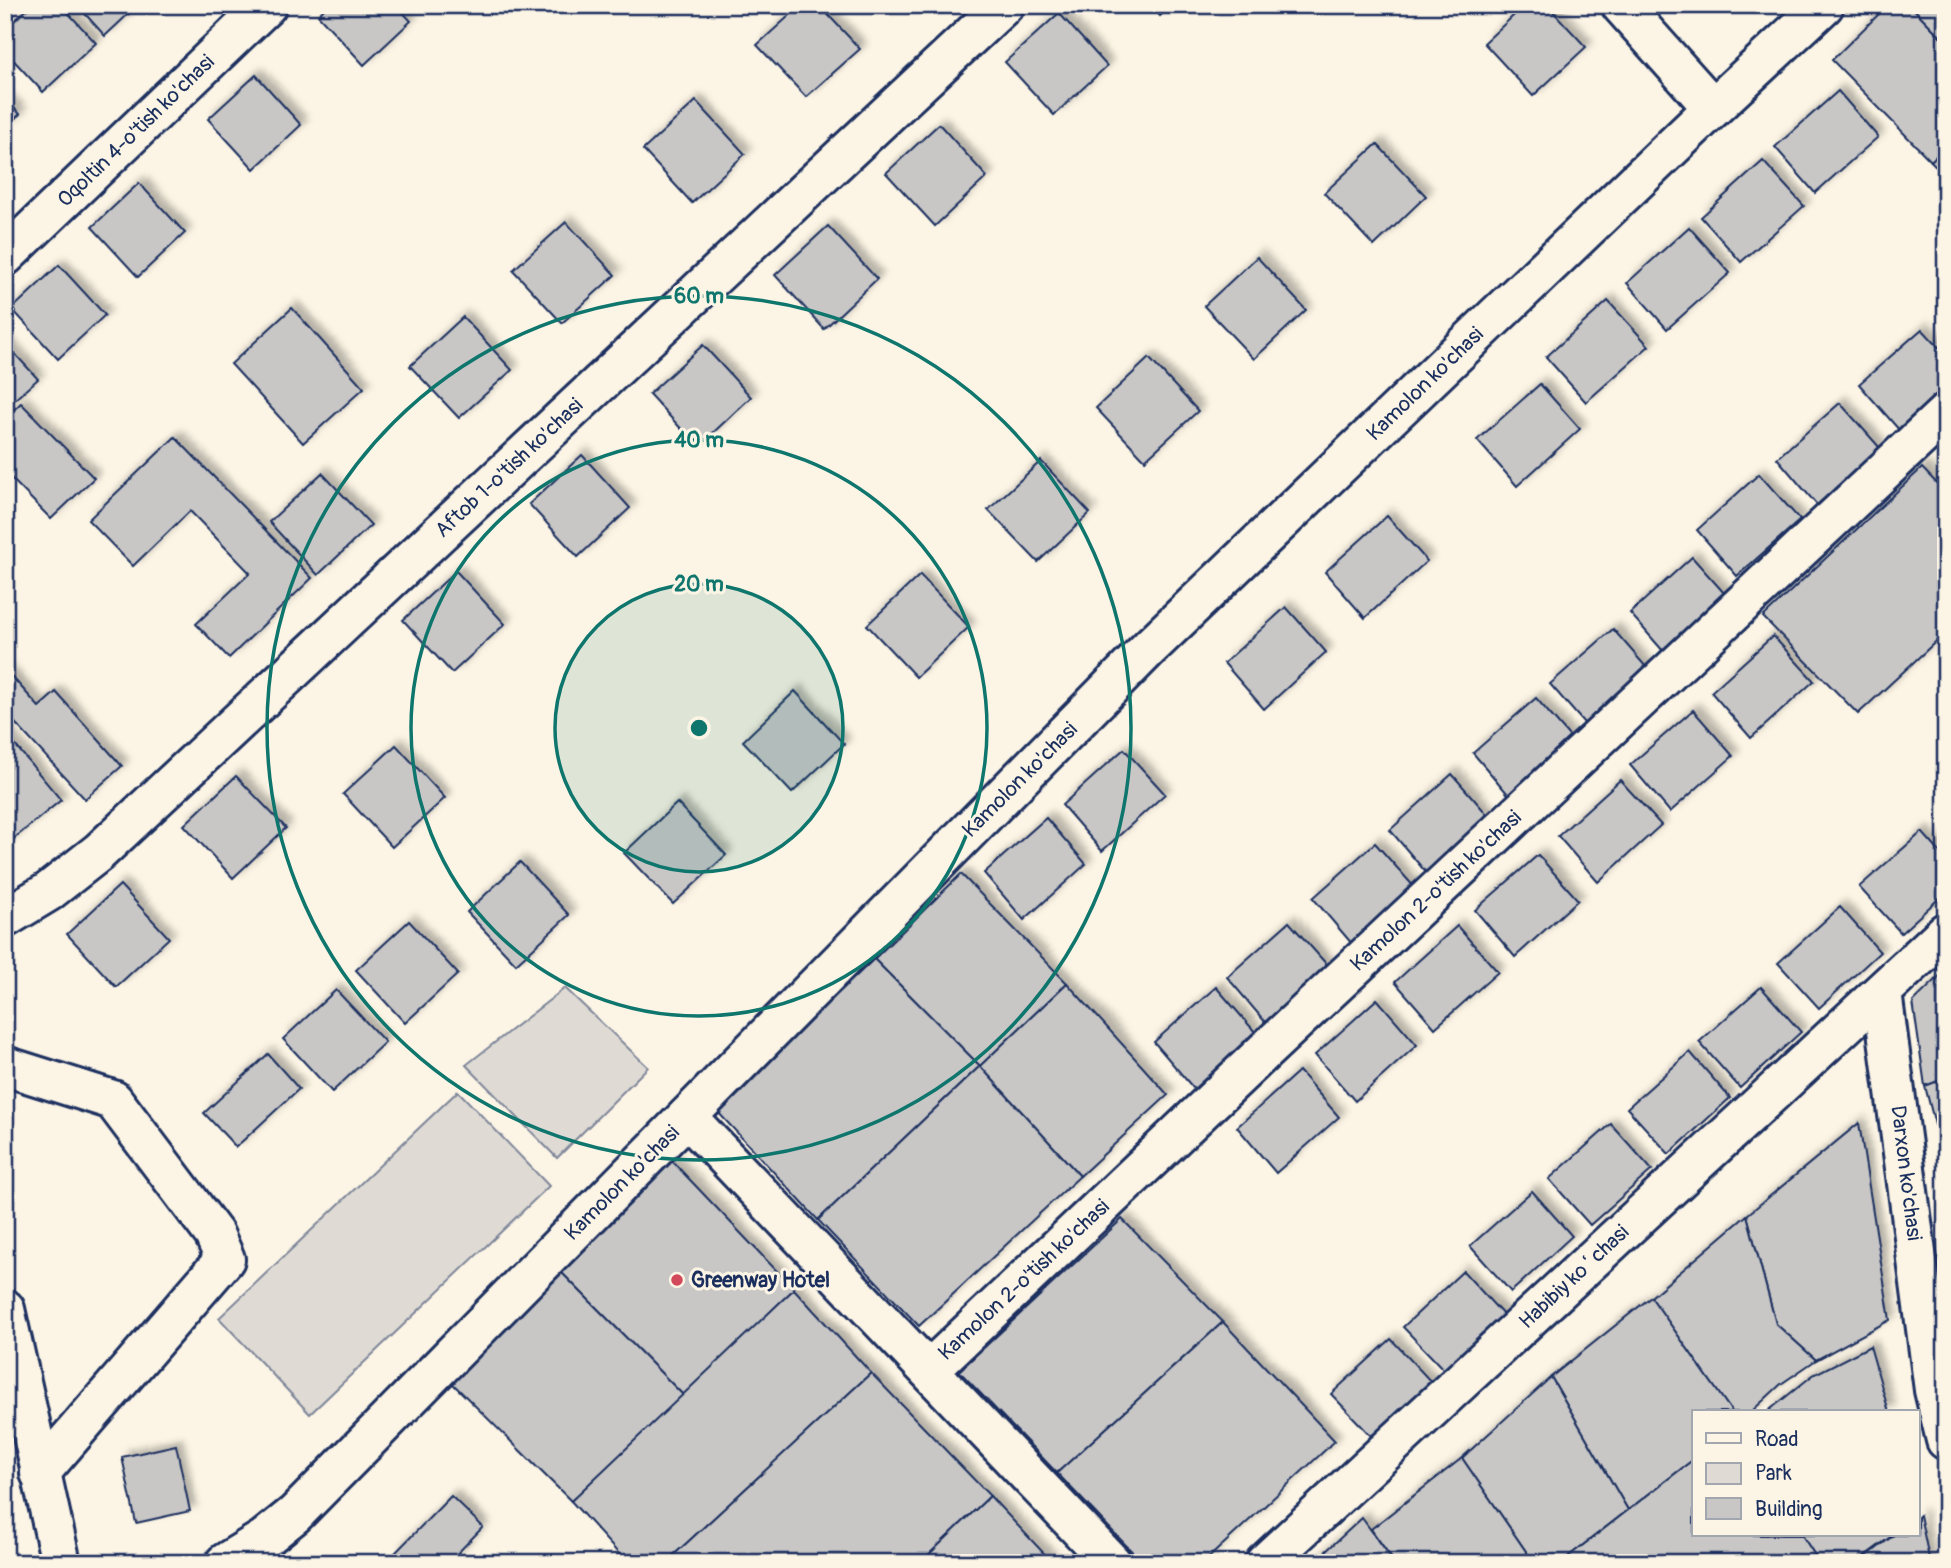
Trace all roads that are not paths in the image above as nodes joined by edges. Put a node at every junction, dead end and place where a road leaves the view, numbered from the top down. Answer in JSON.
{"nodes":[{"id":1,"x":267,"y":5,"type":"edge"},
{"id":2,"x":1004,"y":5,"type":"edge"},
{"id":3,"x":1621,"y":5,"type":"edge"},
{"id":4,"x":1824,"y":5,"type":"edge"},
{"id":5,"x":1713,"y":108,"type":"junction"},
{"id":6,"x":5,"y":256,"type":"edge"},
{"id":7,"x":1946,"y":413,"type":"edge"},
{"id":8,"x":5,"y":918,"type":"edge"},
{"id":9,"x":1946,"y":932,"type":"edge"},
{"id":10,"x":1882,"y":992,"type":"junction"},
{"id":11,"x":5,"y":1066,"type":"edge"},
{"id":12,"x":687,"y":1117,"type":"junction"},
{"id":13,"x":5,"y":1309,"type":"edge"},
{"id":14,"x":929,"y":1370,"type":"junction"},
{"id":15,"x":1946,"y":1440,"type":"edge"},
{"id":16,"x":40,"y":1473,"type":"junction"},
{"id":17,"x":238,"y":1560,"type":"edge"},
{"id":18,"x":61,"y":1563,"type":"edge"},
{"id":19,"x":1112,"y":1563,"type":"edge"},
{"id":20,"x":1265,"y":1563,"type":"edge"}],
"edges":[{"from":1,"to":6,"type":"street","name":"Oqoltin 4-o'tish ko'chasi"},
{"from":2,"to":8,"type":"street","name":"Aftob 1-o'tish ko'chasi"},
{"from":3,"to":5,"type":"street"},
{"from":4,"to":5,"type":"street","name":"Kamolon ko'chasi"},
{"from":5,"to":12,"type":"street","name":"Kamolon ko'chasi"},
{"from":7,"to":14,"type":"street","name":"Kamolon 2-o'tish ko'chasi"},
{"from":9,"to":10,"type":"street"},
{"from":10,"to":15,"type":"street","name":"Darxon ko'chasi"},
{"from":10,"to":20,"type":"street","name":"Habibiy koʻchasi"},
{"from":11,"to":16,"type":"street"},
{"from":12,"to":14,"type":"street"},
{"from":12,"to":17,"type":"street","name":"Kamolon ko'chasi"},
{"from":13,"to":16,"type":"street"},
{"from":14,"to":19,"type":"street"},
{"from":16,"to":18,"type":"street"}]}
